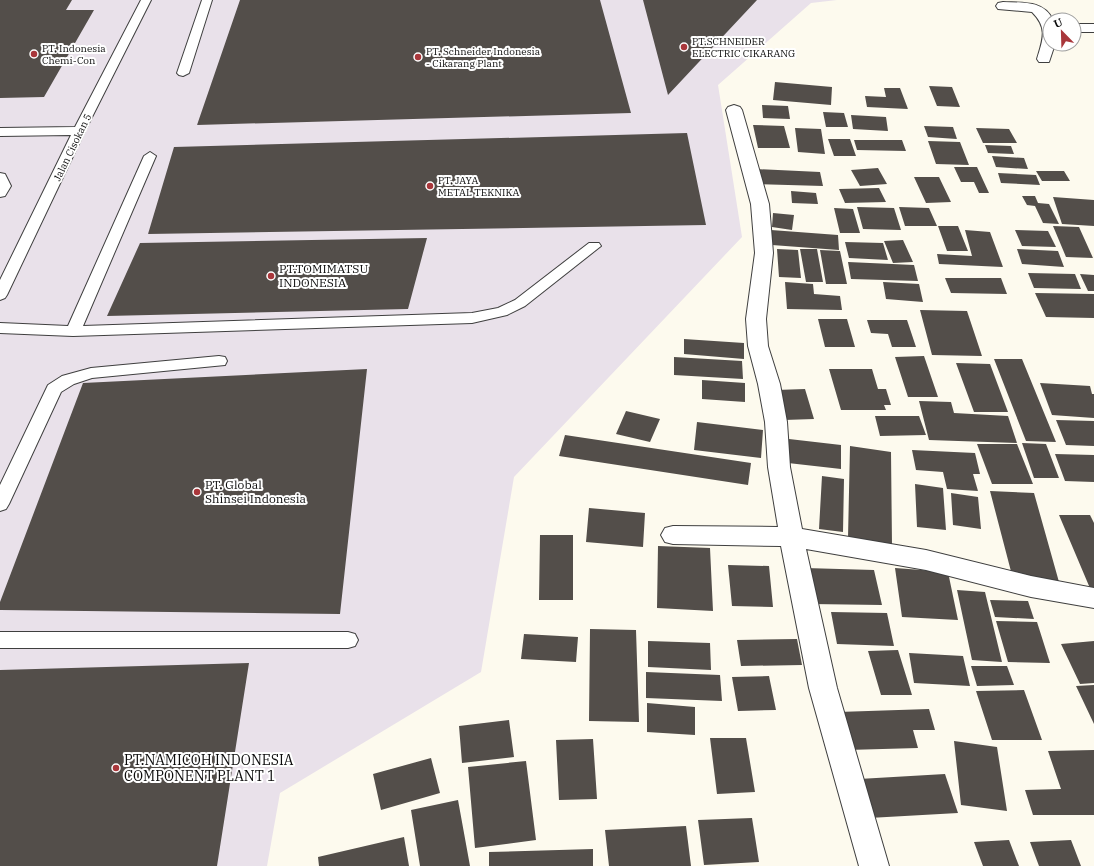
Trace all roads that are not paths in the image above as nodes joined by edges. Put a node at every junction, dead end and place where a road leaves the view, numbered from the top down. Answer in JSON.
{"nodes":[{"id":1,"x":146,"y":0,"type":"edge"},
{"id":2,"x":207,"y":0,"type":"edge"},
{"id":3,"x":1003,"y":6,"type":"dead end"},
{"id":4,"x":1042,"y":15,"type":"edge"},
{"id":5,"x":1082,"y":28,"type":"edge"},
{"id":6,"x":1094,"y":28,"type":"edge"},
{"id":7,"x":1046,"y":52,"type":"edge"},
{"id":8,"x":1044,"y":59,"type":"dead end"},
{"id":9,"x":183,"y":73,"type":"dead end"},
{"id":10,"x":734,"y":110,"type":"dead end"},
{"id":11,"x":79,"y":131,"type":"junction"},
{"id":12,"x":0,"y":132,"type":"edge"},
{"id":13,"x":150,"y":156,"type":"dead end"},
{"id":14,"x":0,"y":177,"type":"edge"},
{"id":15,"x":0,"y":192,"type":"edge"},
{"id":16,"x":594,"y":246,"type":"dead end"},
{"id":17,"x":0,"y":294,"type":"edge"},
{"id":18,"x":0,"y":328,"type":"edge"},
{"id":19,"x":74,"y":331,"type":"junction"},
{"id":20,"x":219,"y":361,"type":"dead end"},
{"id":21,"x":0,"y":504,"type":"edge"},
{"id":22,"x":674,"y":535,"type":"dead end"},
{"id":23,"x":793,"y":538,"type":"junction"},
{"id":24,"x":1094,"y":598,"type":"edge"},
{"id":25,"x":0,"y":640,"type":"edge"},
{"id":26,"x":348,"y":640,"type":"dead end"},
{"id":27,"x":874,"y":866,"type":"edge"}],
"edges":[{"from":1,"to":11,"type":"lane","name":"Jalan Cisokan 5"},
{"from":2,"to":9,"type":"lane"},
{"from":3,"to":4,"type":"street"},
{"from":5,"to":6,"type":"street"},
{"from":7,"to":8,"type":"street"},
{"from":10,"to":23,"type":"street"},
{"from":11,"to":12,"type":"lane"},
{"from":11,"to":17,"type":"lane","name":"Jalan Cisokan 5"},
{"from":13,"to":19,"type":"lane"},
{"from":14,"to":15,"type":"lane"},
{"from":16,"to":19,"type":"lane"},
{"from":18,"to":19,"type":"lane"},
{"from":20,"to":21,"type":"lane"},
{"from":22,"to":23,"type":"street"},
{"from":23,"to":24,"type":"street"},
{"from":23,"to":27,"type":"street"},
{"from":25,"to":26,"type":"lane"}]}
